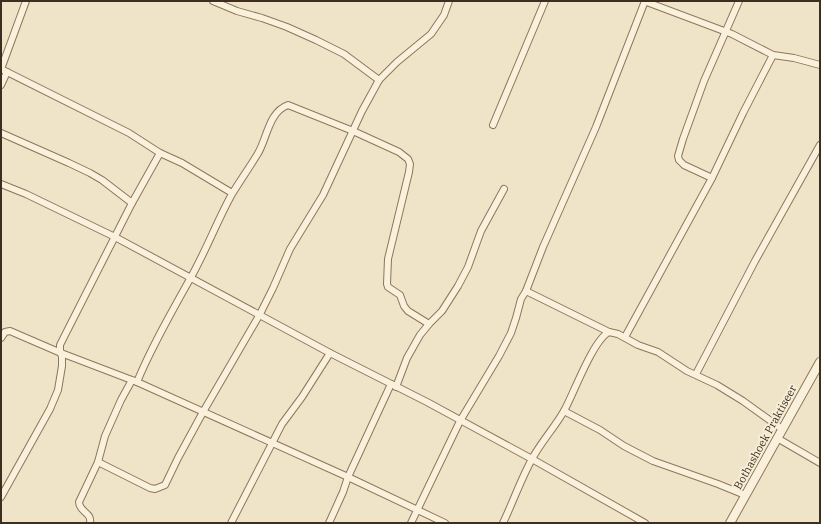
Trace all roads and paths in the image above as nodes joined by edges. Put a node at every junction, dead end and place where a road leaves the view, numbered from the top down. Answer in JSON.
{"nodes":[{"id":1,"x":26,"y":1,"type":"edge"},
{"id":2,"x":214,"y":1,"type":"edge"},
{"id":3,"x":450,"y":1,"type":"edge"},
{"id":4,"x":545,"y":1,"type":"edge"},
{"id":5,"x":645,"y":1,"type":"edge"},
{"id":6,"x":739,"y":1,"type":"edge"},
{"id":7,"x":726,"y":32,"type":"junction"},
{"id":8,"x":773,"y":55,"type":"junction"},
{"id":9,"x":820,"y":65,"type":"edge"},
{"id":10,"x":3,"y":70,"type":"edge"},
{"id":11,"x":379,"y":80,"type":"junction"},
{"id":12,"x":1,"y":85,"type":"edge"},
{"id":13,"x":493,"y":125,"type":"dead end"},
{"id":14,"x":353,"y":130,"type":"junction"},
{"id":15,"x":1,"y":133,"type":"edge"},
{"id":16,"x":820,"y":145,"type":"edge"},
{"id":17,"x":160,"y":153,"type":"junction"},
{"id":18,"x":712,"y":178,"type":"junction"},
{"id":19,"x":1,"y":184,"type":"edge"},
{"id":20,"x":504,"y":189,"type":"dead end"},
{"id":21,"x":232,"y":193,"type":"junction"},
{"id":22,"x":132,"y":203,"type":"junction"},
{"id":23,"x":115,"y":236,"type":"junction"},
{"id":24,"x":190,"y":278,"type":"junction"},
{"id":25,"x":526,"y":291,"type":"junction"},
{"id":26,"x":260,"y":314,"type":"junction"},
{"id":27,"x":429,"y":324,"type":"junction"},
{"id":28,"x":609,"y":332,"type":"junction"},
{"id":29,"x":625,"y":337,"type":"junction"},
{"id":30,"x":1,"y":338,"type":"edge"},
{"id":31,"x":61,"y":353,"type":"junction"},
{"id":32,"x":330,"y":353,"type":"junction"},
{"id":33,"x":820,"y":362,"type":"edge"},
{"id":34,"x":696,"y":374,"type":"junction"},
{"id":35,"x":135,"y":381,"type":"junction"},
{"id":36,"x":394,"y":385,"type":"junction"},
{"id":37,"x":564,"y":411,"type":"junction"},
{"id":38,"x":203,"y":412,"type":"junction"},
{"id":39,"x":460,"y":421,"type":"junction"},
{"id":40,"x":782,"y":429,"type":"junction"},
{"id":41,"x":777,"y":438,"type":"junction"},
{"id":42,"x":272,"y":443,"type":"junction"},
{"id":43,"x":532,"y":459,"type":"junction"},
{"id":44,"x":98,"y":462,"type":"junction"},
{"id":45,"x":820,"y":463,"type":"edge"},
{"id":46,"x":348,"y":477,"type":"junction"},
{"id":47,"x":745,"y":495,"type":"junction"},
{"id":48,"x":1,"y":497,"type":"edge"},
{"id":49,"x":417,"y":510,"type":"junction"},
{"id":50,"x":90,"y":523,"type":"edge"},
{"id":51,"x":231,"y":523,"type":"edge"},
{"id":52,"x":329,"y":523,"type":"edge"},
{"id":53,"x":411,"y":523,"type":"edge"},
{"id":54,"x":445,"y":523,"type":"edge"},
{"id":55,"x":503,"y":523,"type":"edge"},
{"id":56,"x":645,"y":523,"type":"edge"},
{"id":57,"x":730,"y":523,"type":"edge"}],
"edges":[{"from":1,"to":10,"type":"street"},
{"from":2,"to":11,"type":"street"},
{"from":3,"to":11,"type":"street"},
{"from":4,"to":13,"type":"street"},
{"from":5,"to":7,"type":"street"},
{"from":5,"to":25,"type":"street"},
{"from":6,"to":7,"type":"street"},
{"from":7,"to":8,"type":"street"},
{"from":7,"to":18,"type":"street"},
{"from":8,"to":9,"type":"street"},
{"from":8,"to":18,"type":"street"},
{"from":10,"to":12,"type":"street"},
{"from":10,"to":17,"type":"street"},
{"from":11,"to":14,"type":"street"},
{"from":14,"to":21,"type":"street"},
{"from":14,"to":26,"type":"street"},
{"from":14,"to":27,"type":"street"},
{"from":15,"to":22,"type":"street"},
{"from":16,"to":34,"type":"street"},
{"from":17,"to":21,"type":"street"},
{"from":17,"to":22,"type":"street"},
{"from":18,"to":29,"type":"street"},
{"from":19,"to":23,"type":"street"},
{"from":20,"to":27,"type":"street"},
{"from":21,"to":24,"type":"street"},
{"from":22,"to":23,"type":"street"},
{"from":23,"to":24,"type":"street"},
{"from":23,"to":31,"type":"street"},
{"from":24,"to":26,"type":"street"},
{"from":24,"to":35,"type":"street"},
{"from":25,"to":28,"type":"street"},
{"from":25,"to":39,"type":"street"},
{"from":26,"to":32,"type":"street"},
{"from":26,"to":38,"type":"street"},
{"from":27,"to":36,"type":"street"},
{"from":28,"to":29,"type":"street"},
{"from":28,"to":37,"type":"street"},
{"from":29,"to":34,"type":"street"},
{"from":30,"to":31,"type":"street"},
{"from":31,"to":35,"type":"street"},
{"from":31,"to":48,"type":"street"},
{"from":32,"to":36,"type":"street"},
{"from":32,"to":42,"type":"street"},
{"from":33,"to":40,"type":"street","name":"Bothashoek Praktiseer"},
{"from":34,"to":40,"type":"street"},
{"from":35,"to":38,"type":"street"},
{"from":35,"to":44,"type":"street"},
{"from":36,"to":39,"type":"street"},
{"from":36,"to":46,"type":"street"},
{"from":37,"to":43,"type":"street"},
{"from":37,"to":47,"type":"street"},
{"from":38,"to":42,"type":"street"},
{"from":38,"to":44,"type":"street"},
{"from":39,"to":43,"type":"street"},
{"from":39,"to":49,"type":"street"},
{"from":40,"to":41,"type":"street","name":"Bothashoek Praktiseer"},
{"from":41,"to":45,"type":"street"},
{"from":41,"to":47,"type":"street","name":"Bothashoek Praktiseer"},
{"from":42,"to":46,"type":"street"},
{"from":42,"to":51,"type":"street"},
{"from":43,"to":55,"type":"street"},
{"from":43,"to":56,"type":"street"},
{"from":44,"to":50,"type":"street"},
{"from":46,"to":49,"type":"street"},
{"from":46,"to":52,"type":"street"},
{"from":47,"to":57,"type":"street","name":"Bothashoek Praktiseer"},
{"from":49,"to":53,"type":"street"},
{"from":49,"to":54,"type":"street"}]}
